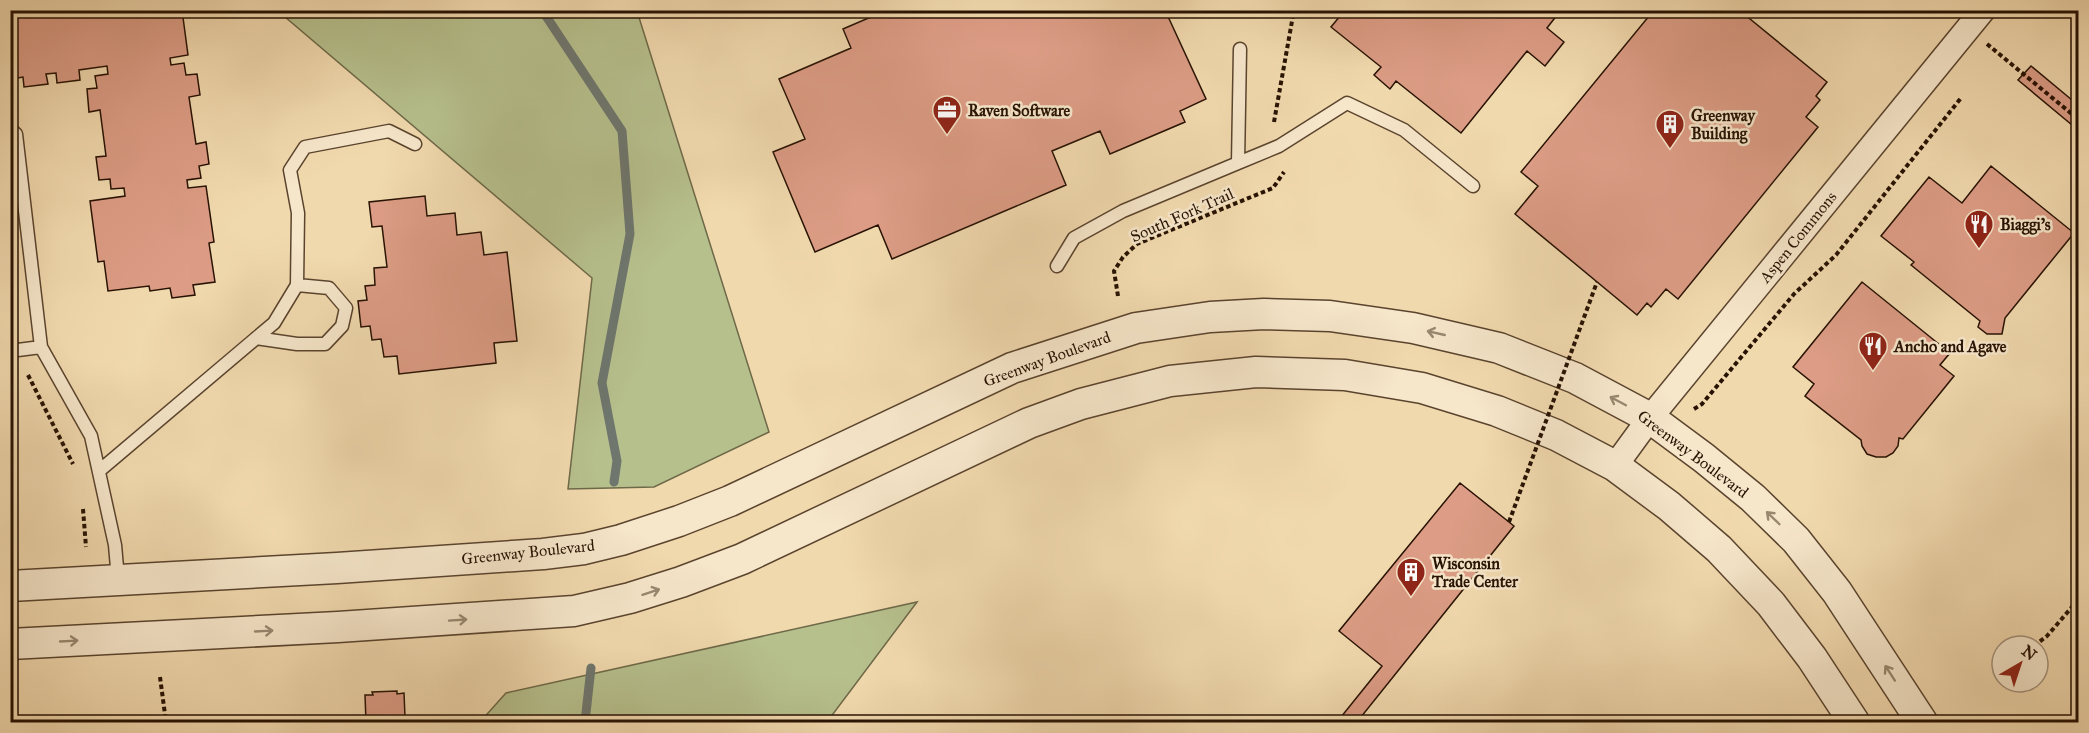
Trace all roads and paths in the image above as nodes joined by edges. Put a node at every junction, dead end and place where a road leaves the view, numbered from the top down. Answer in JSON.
{"nodes":[{"id":1,"x":1294,"y":10,"type":"edge"},
{"id":2,"x":1975,"y":19,"type":"edge"},
{"id":3,"x":1240,"y":49,"type":"dead end"},
{"id":4,"x":1961,"y":98,"type":"dead end"},
{"id":5,"x":2079,"y":119,"type":"edge"},
{"id":6,"x":1274,"y":122,"type":"dead end"},
{"id":7,"x":10,"y":129,"type":"edge"},
{"id":8,"x":415,"y":144,"type":"dead end"},
{"id":9,"x":1238,"y":163,"type":"junction"},
{"id":10,"x":1284,"y":172,"type":"dead end"},
{"id":11,"x":1473,"y":186,"type":"dead end"},
{"id":12,"x":1057,"y":266,"type":"dead end"},
{"id":13,"x":1597,"y":282,"type":"dead end"},
{"id":14,"x":297,"y":285,"type":"junction"},
{"id":15,"x":1118,"y":296,"type":"dead end"},
{"id":16,"x":256,"y":338,"type":"junction"},
{"id":17,"x":41,"y":346,"type":"junction"},
{"id":18,"x":10,"y":351,"type":"edge"},
{"id":19,"x":28,"y":375,"type":"dead end"},
{"id":20,"x":1688,"y":410,"type":"dead end"},
{"id":21,"x":1650,"y":418,"type":"junction"},
{"id":22,"x":1615,"y":466,"type":"junction"},
{"id":23,"x":76,"y":470,"type":"dead end"},
{"id":24,"x":99,"y":471,"type":"junction"},
{"id":25,"x":82,"y":503,"type":"dead end"},
{"id":26,"x":1509,"y":522,"type":"dead end"},
{"id":27,"x":86,"y":547,"type":"dead end"},
{"id":28,"x":118,"y":579,"type":"junction"},
{"id":29,"x":10,"y":586,"type":"edge"},
{"id":30,"x":2079,"y":600,"type":"edge"},
{"id":31,"x":2049,"y":634,"type":"edge"},
{"id":32,"x":10,"y":644,"type":"edge"},
{"id":33,"x":160,"y":677,"type":"dead end"},
{"id":34,"x":166,"y":723,"type":"edge"},
{"id":35,"x":1854,"y":723,"type":"edge"},
{"id":36,"x":1922,"y":723,"type":"edge"}],
"edges":[{"from":1,"to":6,"type":"path"},
{"from":2,"to":5,"type":"path"},
{"from":2,"to":21,"type":"street","name":"Aspen Commons"},
{"from":3,"to":9,"type":"lane"},
{"from":4,"to":20,"type":"path"},
{"from":7,"to":17,"type":"lane"},
{"from":8,"to":14,"type":"lane"},
{"from":9,"to":11,"type":"lane"},
{"from":9,"to":12,"type":"lane"},
{"from":10,"to":15,"type":"path","name":"South Fork Trail"},
{"from":13,"to":26,"type":"path","bridge":true},
{"from":14,"to":16,"type":"lane"},
{"from":14,"to":16,"type":"lane"},
{"from":16,"to":24,"type":"lane"},
{"from":17,"to":18,"type":"lane"},
{"from":17,"to":24,"type":"lane"},
{"from":19,"to":23,"type":"path"},
{"from":21,"to":22,"type":"street","name":"Aspen Commons"},
{"from":21,"to":28,"type":"street","name":"Greenway Boulevard","one_way":true},
{"from":36,"to":21,"type":"street","name":"Greenway Boulevard","one_way":true},
{"from":32,"to":22,"type":"street","one_way":true},
{"from":22,"to":35,"type":"street"},
{"from":24,"to":28,"type":"lane"},
{"from":25,"to":27,"type":"path"},
{"from":28,"to":29,"type":"street","name":"Greenway Boulevard"},
{"from":30,"to":31,"type":"path"},
{"from":33,"to":34,"type":"path"}]}
